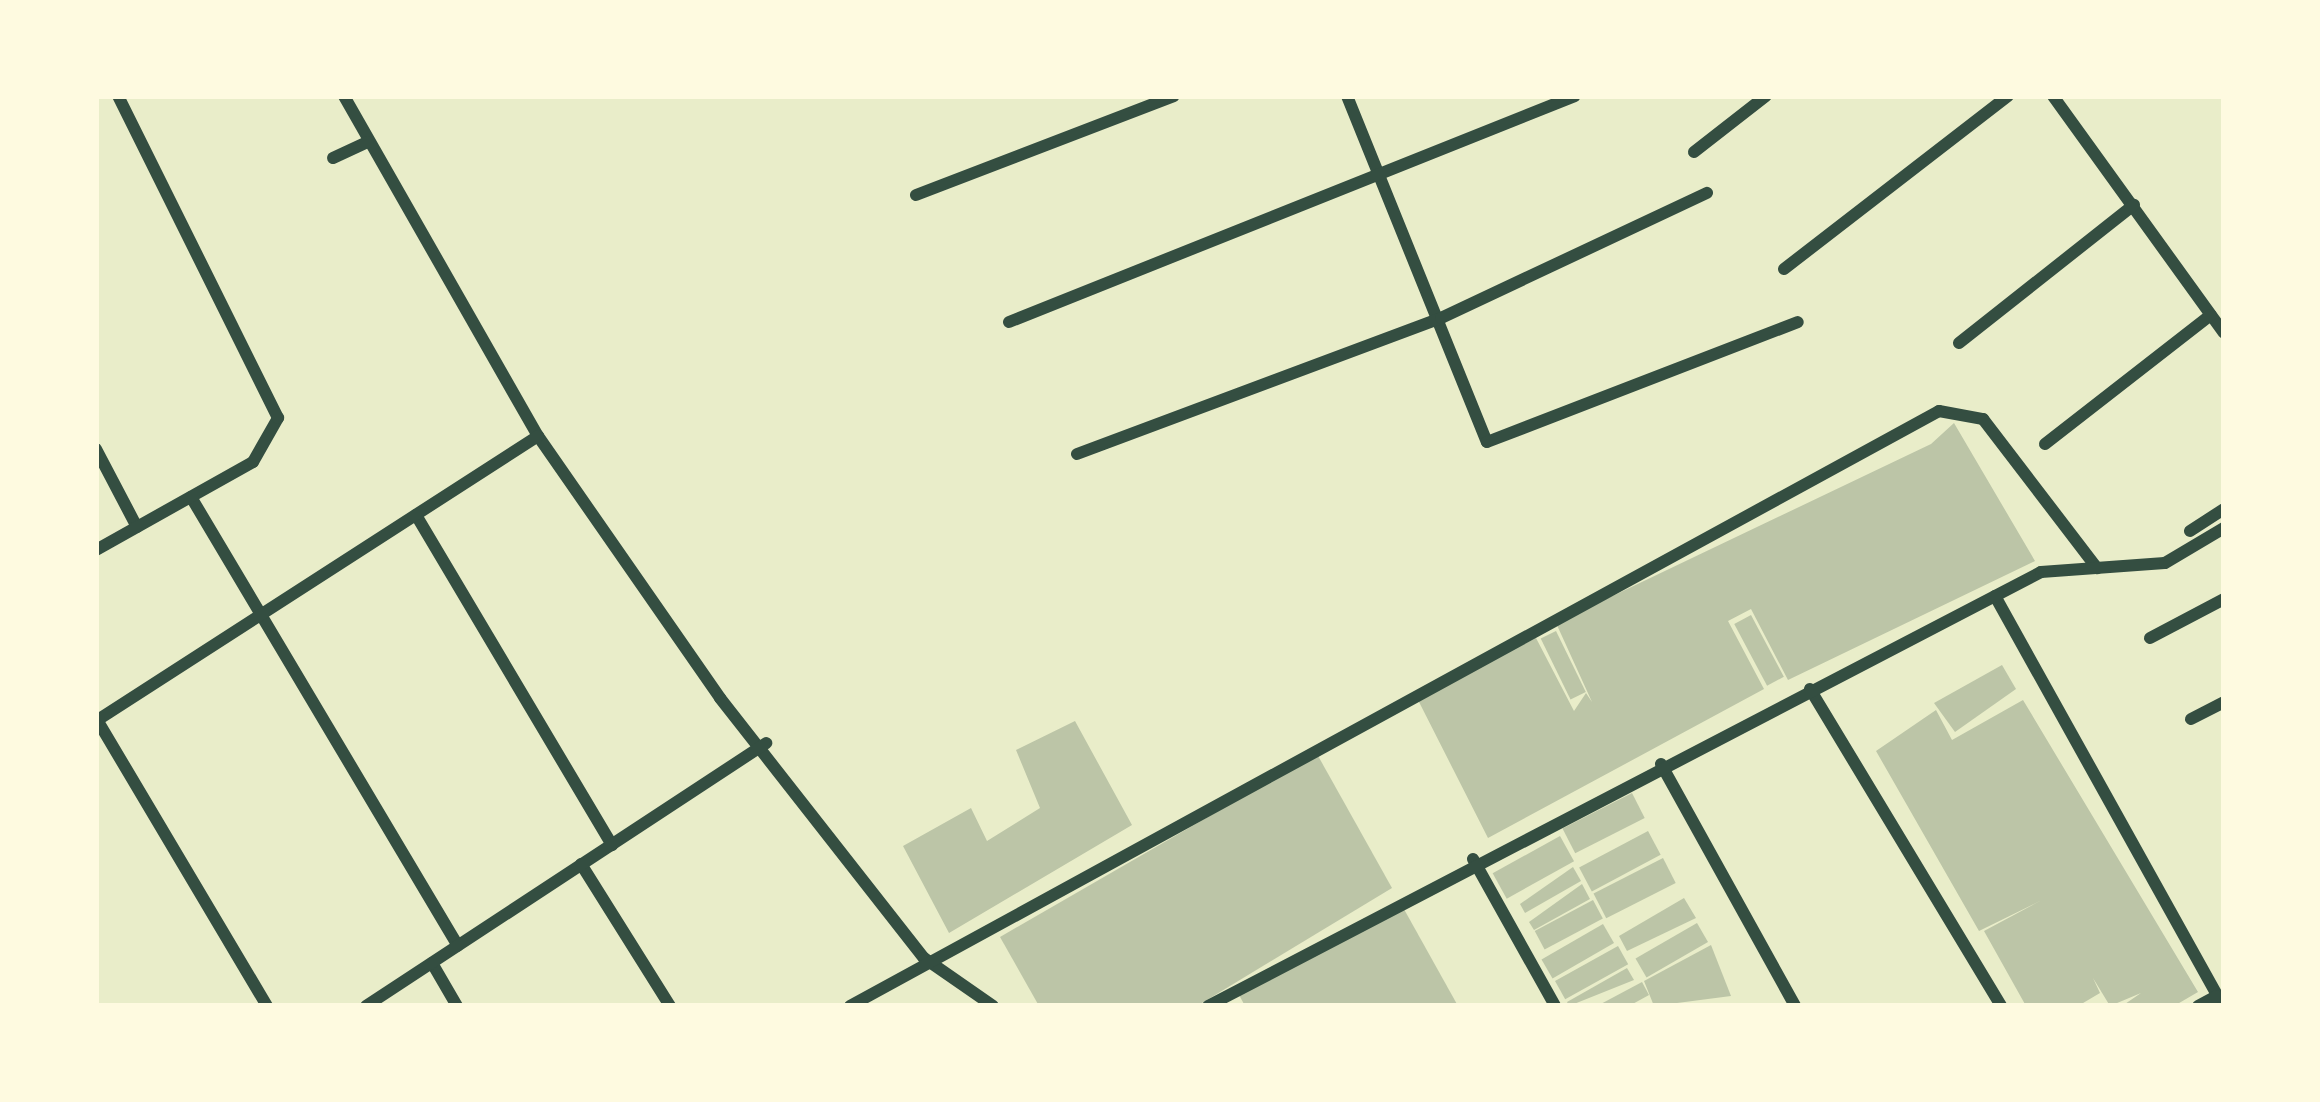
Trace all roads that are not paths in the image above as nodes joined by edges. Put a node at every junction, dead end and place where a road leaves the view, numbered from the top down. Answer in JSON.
{"nodes":[{"id":1,"x":118,"y":96,"type":"edge"},
{"id":2,"x":366,"y":96,"type":"edge"},
{"id":3,"x":1174,"y":96,"type":"edge"},
{"id":4,"x":1347,"y":96,"type":"edge"},
{"id":5,"x":1575,"y":96,"type":"edge"},
{"id":6,"x":1766,"y":96,"type":"edge"},
{"id":7,"x":2008,"y":96,"type":"edge"},
{"id":8,"x":2053,"y":96,"type":"edge"},
{"id":9,"x":346,"y":100,"type":"edge"},
{"id":10,"x":368,"y":142,"type":"junction"},
{"id":11,"x":1694,"y":152,"type":"dead end"},
{"id":12,"x":333,"y":158,"type":"dead end"},
{"id":13,"x":1382,"y":176,"type":"junction"},
{"id":14,"x":1707,"y":193,"type":"dead end"},
{"id":15,"x":916,"y":195,"type":"dead end"},
{"id":16,"x":2134,"y":206,"type":"junction"},
{"id":17,"x":1784,"y":269,"type":"dead end"},
{"id":18,"x":2211,"y":315,"type":"junction"},
{"id":19,"x":1442,"y":317,"type":"junction"},
{"id":20,"x":1010,"y":322,"type":"dead end"},
{"id":21,"x":1798,"y":322,"type":"dead end"},
{"id":22,"x":2224,"y":333,"type":"edge"},
{"id":23,"x":1959,"y":343,"type":"dead end"},
{"id":24,"x":538,"y":436,"type":"junction"},
{"id":25,"x":2044,"y":444,"type":"dead end"},
{"id":26,"x":96,"y":449,"type":"edge"},
{"id":27,"x":1077,"y":454,"type":"dead end"},
{"id":28,"x":191,"y":496,"type":"junction"},
{"id":29,"x":2224,"y":509,"type":"edge"},
{"id":30,"x":416,"y":515,"type":"junction"},
{"id":31,"x":137,"y":527,"type":"junction"},
{"id":32,"x":2224,"y":528,"type":"edge"},
{"id":33,"x":2190,"y":531,"type":"dead end"},
{"id":34,"x":96,"y":550,"type":"edge"},
{"id":35,"x":2097,"y":568,"type":"junction"},
{"id":36,"x":1995,"y":596,"type":"junction"},
{"id":37,"x":2224,"y":599,"type":"edge"},
{"id":38,"x":257,"y":617,"type":"junction"},
{"id":39,"x":2150,"y":638,"type":"dead end"},
{"id":40,"x":1810,"y":689,"type":"junction"},
{"id":41,"x":2224,"y":702,"type":"edge"},
{"id":42,"x":2191,"y":719,"type":"dead end"},
{"id":43,"x":96,"y":720,"type":"edge"},
{"id":44,"x":766,"y":743,"type":"junction"},
{"id":45,"x":1661,"y":764,"type":"junction"},
{"id":46,"x":612,"y":845,"type":"junction"},
{"id":47,"x":1473,"y":860,"type":"junction"},
{"id":48,"x":581,"y":864,"type":"junction"},
{"id":49,"x":458,"y":946,"type":"junction"},
{"id":50,"x":924,"y":958,"type":"junction"},
{"id":51,"x":432,"y":963,"type":"junction"},
{"id":52,"x":2220,"y":1001,"type":"edge"},
{"id":53,"x":267,"y":1006,"type":"edge"},
{"id":54,"x":366,"y":1006,"type":"edge"},
{"id":55,"x":457,"y":1006,"type":"edge"},
{"id":56,"x":670,"y":1006,"type":"edge"},
{"id":57,"x":850,"y":1006,"type":"edge"},
{"id":58,"x":993,"y":1006,"type":"edge"},
{"id":59,"x":1208,"y":1006,"type":"edge"},
{"id":60,"x":1555,"y":1006,"type":"edge"},
{"id":61,"x":1795,"y":1006,"type":"edge"},
{"id":62,"x":2001,"y":1006,"type":"edge"},
{"id":63,"x":2198,"y":1006,"type":"edge"}],
"edges":[{"from":1,"to":28,"type":"street"},
{"from":2,"to":9,"type":"street"},
{"from":3,"to":15,"type":"street"},
{"from":4,"to":13,"type":"street"},
{"from":5,"to":13,"type":"street"},
{"from":6,"to":11,"type":"street"},
{"from":7,"to":17,"type":"street"},
{"from":8,"to":16,"type":"street"},
{"from":9,"to":10,"type":"street"},
{"from":10,"to":12,"type":"street"},
{"from":10,"to":24,"type":"street"},
{"from":13,"to":19,"type":"street"},
{"from":13,"to":20,"type":"street"},
{"from":14,"to":19,"type":"street"},
{"from":16,"to":18,"type":"street"},
{"from":16,"to":23,"type":"street"},
{"from":18,"to":22,"type":"street"},
{"from":18,"to":25,"type":"street"},
{"from":19,"to":21,"type":"street"},
{"from":19,"to":27,"type":"street"},
{"from":24,"to":30,"type":"street"},
{"from":24,"to":44,"type":"street"},
{"from":26,"to":31,"type":"street"},
{"from":28,"to":31,"type":"street"},
{"from":28,"to":38,"type":"street"},
{"from":29,"to":33,"type":"street"},
{"from":30,"to":38,"type":"street"},
{"from":30,"to":46,"type":"street"},
{"from":31,"to":34,"type":"street"},
{"from":32,"to":35,"type":"street"},
{"from":35,"to":36,"type":"street"},
{"from":35,"to":50,"type":"street"},
{"from":36,"to":40,"type":"street"},
{"from":36,"to":52,"type":"street"},
{"from":37,"to":39,"type":"street"},
{"from":38,"to":43,"type":"street"},
{"from":38,"to":49,"type":"street"},
{"from":40,"to":45,"type":"street"},
{"from":40,"to":62,"type":"street"},
{"from":41,"to":42,"type":"street"},
{"from":43,"to":53,"type":"street"},
{"from":44,"to":46,"type":"street"},
{"from":44,"to":50,"type":"street"},
{"from":45,"to":47,"type":"street"},
{"from":45,"to":61,"type":"street"},
{"from":46,"to":48,"type":"street"},
{"from":47,"to":59,"type":"street"},
{"from":47,"to":60,"type":"street"},
{"from":48,"to":49,"type":"street"},
{"from":48,"to":56,"type":"street"},
{"from":49,"to":51,"type":"street"},
{"from":50,"to":57,"type":"street"},
{"from":50,"to":58,"type":"street"},
{"from":51,"to":54,"type":"street"},
{"from":51,"to":55,"type":"street"},
{"from":52,"to":63,"type":"street"}]}
